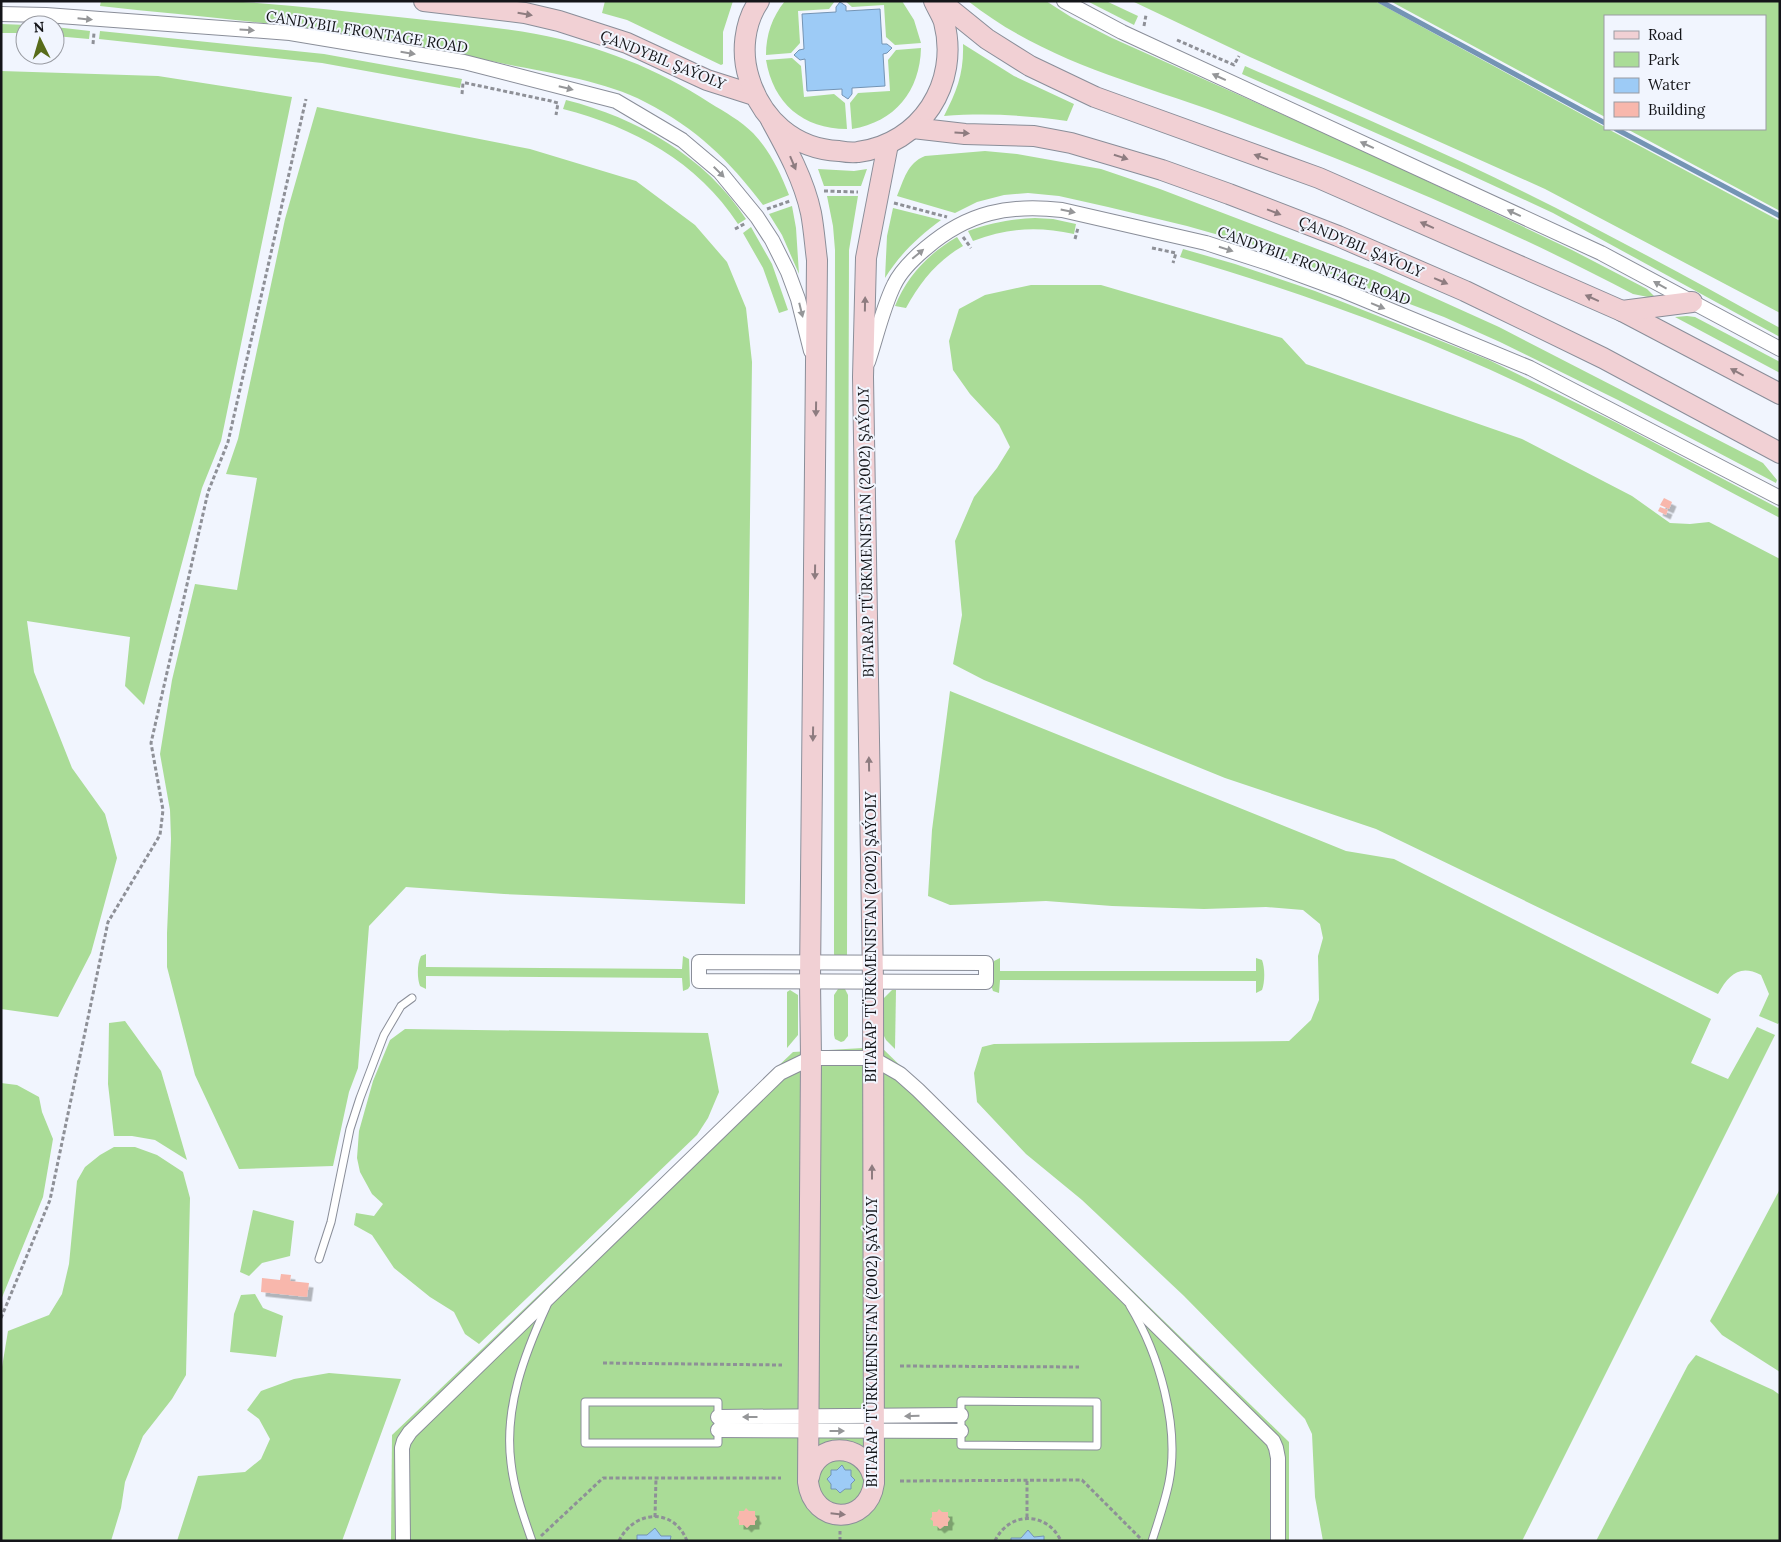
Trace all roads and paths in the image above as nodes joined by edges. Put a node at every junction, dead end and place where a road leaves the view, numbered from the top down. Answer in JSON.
{"nodes":[{"id":1,"x":424,"y":1,"type":"edge"},
{"id":2,"x":759,"y":1,"type":"edge"},
{"id":3,"x":934,"y":1,"type":"edge"},
{"id":4,"x":940,"y":1,"type":"edge"},
{"id":5,"x":1064,"y":1,"type":"edge"},
{"id":6,"x":1,"y":14,"type":"edge"},
{"id":7,"x":1146,"y":15,"type":"dead end"},
{"id":8,"x":1148,"y":27,"type":"dead end"},
{"id":9,"x":1189,"y":45,"type":"dead end"},
{"id":10,"x":1239,"y":56,"type":"dead end"},
{"id":11,"x":462,"y":94,"type":"dead end"},
{"id":12,"x":754,"y":95,"type":"junction"},
{"id":13,"x":306,"y":100,"type":"dead end"},
{"id":14,"x":556,"y":114,"type":"dead end"},
{"id":15,"x":771,"y":120,"type":"junction"},
{"id":16,"x":913,"y":128,"type":"junction"},
{"id":17,"x":682,"y":140,"type":"joint"},
{"id":18,"x":888,"y":144,"type":"junction"},
{"id":19,"x":824,"y":191,"type":"dead end"},
{"id":20,"x":858,"y":192,"type":"dead end"},
{"id":21,"x":792,"y":201,"type":"dead end"},
{"id":22,"x":894,"y":203,"type":"dead end"},
{"id":23,"x":766,"y":210,"type":"dead end"},
{"id":24,"x":949,"y":218,"type":"dead end"},
{"id":25,"x":1082,"y":229,"type":"dead end"},
{"id":26,"x":1075,"y":240,"type":"dead end"},
{"id":27,"x":1164,"y":250,"type":"dead end"},
{"id":28,"x":1173,"y":263,"type":"dead end"},
{"id":29,"x":1692,"y":302,"type":"junction"},
{"id":30,"x":1622,"y":311,"type":"junction"},
{"id":31,"x":1780,"y":349,"type":"edge"},
{"id":32,"x":817,"y":376,"type":"junction"},
{"id":33,"x":863,"y":377,"type":"junction"},
{"id":34,"x":1780,"y":394,"type":"edge"},
{"id":35,"x":1772,"y":449,"type":"edge"},
{"id":36,"x":1780,"y":464,"type":"edge"},
{"id":37,"x":1780,"y":498,"type":"edge"},
{"id":38,"x":811,"y":972,"type":"junction"},
{"id":39,"x":872,"y":972,"type":"junction"},
{"id":40,"x":412,"y":998,"type":"dead end"},
{"id":41,"x":811,"y":1058,"type":"junction"},
{"id":42,"x":872,"y":1058,"type":"junction"},
{"id":43,"x":319,"y":1259,"type":"dead end"},
{"id":44,"x":1119,"y":1289,"type":"junction"},
{"id":45,"x":550,"y":1297,"type":"junction"},
{"id":46,"x":1,"y":1318,"type":"edge"},
{"id":47,"x":603,"y":1363,"type":"dead end"},
{"id":48,"x":782,"y":1365,"type":"dead end"},
{"id":49,"x":900,"y":1366,"type":"dead end"},
{"id":50,"x":1079,"y":1367,"type":"dead end"},
{"id":51,"x":961,"y":1415,"type":"junction"},
{"id":52,"x":718,"y":1423,"type":"junction"},
{"id":53,"x":808,"y":1424,"type":"junction"},
{"id":54,"x":872,"y":1424,"type":"junction"},
{"id":55,"x":961,"y":1431,"type":"junction"},
{"id":56,"x":656,"y":1478,"type":"junction"},
{"id":57,"x":781,"y":1478,"type":"dead end"},
{"id":58,"x":900,"y":1481,"type":"dead end"},
{"id":59,"x":1027,"y":1481,"type":"junction"},
{"id":60,"x":808,"y":1482,"type":"junction"},
{"id":61,"x":874,"y":1483,"type":"junction"},
{"id":62,"x":655,"y":1517,"type":"junction"},
{"id":63,"x":1027,"y":1518,"type":"junction"},
{"id":64,"x":402,"y":1541,"type":"edge"},
{"id":65,"x":532,"y":1541,"type":"edge"},
{"id":66,"x":536,"y":1541,"type":"edge"},
{"id":67,"x":619,"y":1541,"type":"edge"},
{"id":68,"x":688,"y":1541,"type":"edge"},
{"id":69,"x":995,"y":1541,"type":"edge"},
{"id":70,"x":1061,"y":1541,"type":"edge"},
{"id":71,"x":1143,"y":1541,"type":"edge"},
{"id":72,"x":1152,"y":1541,"type":"edge"},
{"id":73,"x":1278,"y":1541,"type":"edge"}],
"edges":[{"from":1,"to":12,"type":"street","name":"ÇANDYBIL ŞAÝOLY","one_way":true},
{"from":2,"to":12,"type":"street"},
{"from":3,"to":16,"type":"street"},
{"from":30,"to":4,"type":"street","one_way":true},
{"from":29,"to":5,"type":"street","one_way":true},
{"from":6,"to":17,"type":"street","name":"CANDYBIL FRONTAGE ROAD","one_way":true},
{"from":7,"to":8,"type":"path"},
{"from":9,"to":10,"type":"path"},
{"from":11,"to":14,"type":"path"},
{"from":12,"to":15,"type":"street"},
{"from":13,"to":46,"type":"path"},
{"from":15,"to":18,"type":"street"},
{"from":15,"to":32,"type":"street","name":"BITARAP TÜRKMENISTAN (2002) ŞAÝOLY","one_way":true},
{"from":16,"to":18,"type":"street"},
{"from":16,"to":35,"type":"street","name":"ÇANDYBIL ŞAÝOLY","one_way":true},
{"from":17,"to":32,"type":"street","name":"BITARAP TÜRKMENISTAN (2002) ŞAÝOLY","one_way":true},
{"from":33,"to":18,"type":"street","name":"BITARAP TÜRKMENISTAN (2002) ŞAÝOLY","one_way":true},
{"from":19,"to":20,"type":"path"},
{"from":21,"to":23,"type":"path"},
{"from":22,"to":24,"type":"path"},
{"from":25,"to":26,"type":"path"},
{"from":27,"to":28,"type":"path"},
{"from":29,"to":30,"type":"street"},
{"from":29,"to":31,"type":"street"},
{"from":34,"to":30,"type":"street","one_way":true},
{"from":32,"to":38,"type":"street","name":"BITARAP TÜRKMENISTAN (2002) ŞAÝOLY","one_way":true},
{"from":33,"to":37,"type":"street","name":"CANDYBIL FRONTAGE ROAD","one_way":true},
{"from":39,"to":33,"type":"street","name":"BITARAP TÜRKMENISTAN (2002) ŞAÝOLY","one_way":true},
{"from":35,"to":36,"type":"street"},
{"from":38,"to":38,"type":"street"},
{"from":38,"to":39,"type":"street"},
{"from":38,"to":41,"type":"street","name":"BITARAP TÜRKMENISTAN (2002) ŞAÝOLY"},
{"from":39,"to":39,"type":"street"},
{"from":39,"to":42,"type":"street","name":"BITARAP TÜRKMENISTAN (2002) ŞAÝOLY"},
{"from":40,"to":43,"type":"lane"},
{"from":41,"to":42,"type":"street"},
{"from":41,"to":45,"type":"street"},
{"from":41,"to":53,"type":"street","name":"BITARAP TÜRKMENISTAN (2002) ŞAÝOLY"},
{"from":42,"to":44,"type":"street"},
{"from":54,"to":42,"type":"street","name":"BITARAP TÜRKMENISTAN (2002) ŞAÝOLY","one_way":true},
{"from":44,"to":72,"type":"lane"},
{"from":44,"to":73,"type":"street"},
{"from":45,"to":64,"type":"street"},
{"from":45,"to":65,"type":"lane"},
{"from":47,"to":48,"type":"path"},
{"from":49,"to":50,"type":"path"},
{"from":51,"to":54,"type":"street","one_way":true},
{"from":51,"to":55,"type":"lane"},
{"from":51,"to":55,"type":"lane"},
{"from":52,"to":52,"type":"lane"},
{"from":52,"to":53,"type":"street"},
{"from":53,"to":54,"type":"street"},
{"from":53,"to":60,"type":"street","name":"BITARAP TÜRKMENISTAN (2002) ŞAÝOLY"},
{"from":54,"to":55,"type":"street"},
{"from":54,"to":61,"type":"street","name":"BITARAP TÜRKMENISTAN (2002) ŞAÝOLY"},
{"from":56,"to":57,"type":"path"},
{"from":56,"to":62,"type":"path"},
{"from":56,"to":66,"type":"path"},
{"from":58,"to":59,"type":"path"},
{"from":59,"to":63,"type":"path"},
{"from":59,"to":71,"type":"path"},
{"from":60,"to":61,"type":"street","name":"BITARAP TÜRKMENISTAN (2002) ŞAÝOLY","one_way":true},
{"from":60,"to":61,"type":"street"},
{"from":62,"to":67,"type":"path"},
{"from":62,"to":68,"type":"path"},
{"from":63,"to":69,"type":"path"},
{"from":63,"to":70,"type":"path"}]}
